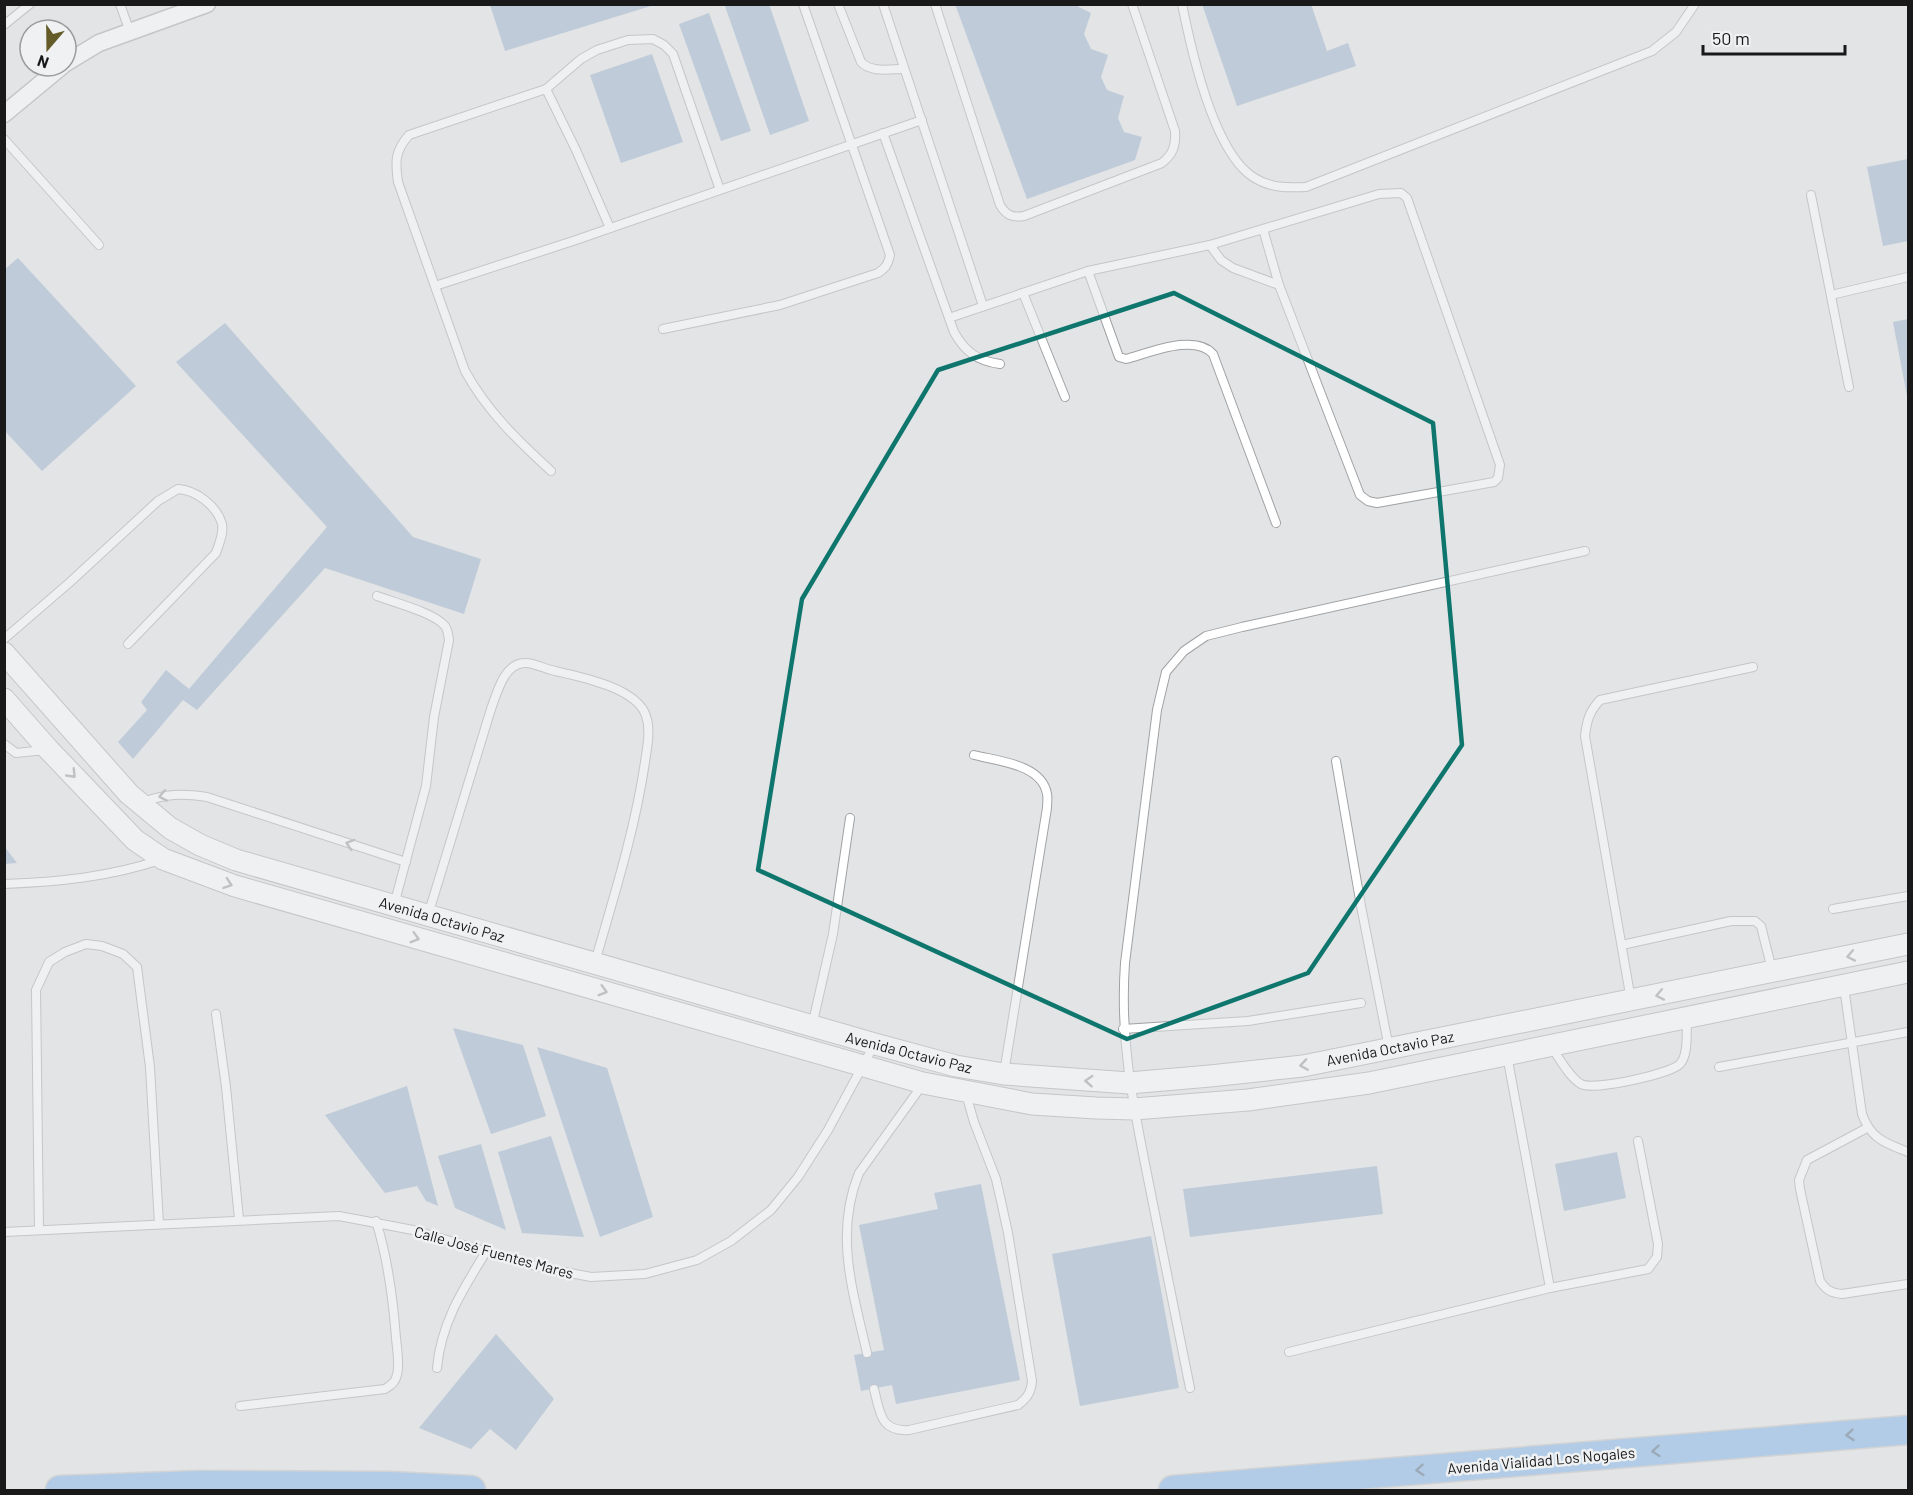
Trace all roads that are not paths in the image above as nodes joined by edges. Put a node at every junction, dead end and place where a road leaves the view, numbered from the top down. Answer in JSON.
{"nodes":[{"id":1,"x":30,"y":4,"type":"edge"},
{"id":2,"x":120,"y":4,"type":"edge"},
{"id":3,"x":207,"y":4,"type":"edge"},
{"id":4,"x":803,"y":4,"type":"edge"},
{"id":5,"x":838,"y":4,"type":"edge"},
{"id":6,"x":883,"y":4,"type":"edge"},
{"id":7,"x":934,"y":4,"type":"edge"},
{"id":8,"x":1132,"y":4,"type":"edge"},
{"id":9,"x":1182,"y":4,"type":"edge"},
{"id":10,"x":1695,"y":4,"type":"edge"},
{"id":11,"x":4,"y":25,"type":"edge"},
{"id":12,"x":130,"y":32,"type":"junction"},
{"id":13,"x":78,"y":56,"type":"edge"},
{"id":14,"x":904,"y":69,"type":"junction"},
{"id":15,"x":48,"y":78,"type":"edge"},
{"id":16,"x":546,"y":89,"type":"junction"},
{"id":17,"x":4,"y":114,"type":"edge"},
{"id":18,"x":922,"y":120,"type":"junction"},
{"id":19,"x":883,"y":133,"type":"junction"},
{"id":20,"x":4,"y":139,"type":"edge"},
{"id":21,"x":851,"y":144,"type":"junction"},
{"id":22,"x":720,"y":190,"type":"junction"},
{"id":23,"x":1810,"y":195,"type":"dead end"},
{"id":24,"x":610,"y":228,"type":"junction"},
{"id":25,"x":1263,"y":229,"type":"junction"},
{"id":26,"x":99,"y":244,"type":"dead end"},
{"id":27,"x":1210,"y":245,"type":"junction"},
{"id":28,"x":1088,"y":272,"type":"junction"},
{"id":29,"x":1908,"y":277,"type":"edge"},
{"id":30,"x":1279,"y":285,"type":"junction"},
{"id":31,"x":435,"y":286,"type":"junction"},
{"id":32,"x":1023,"y":293,"type":"junction"},
{"id":33,"x":1832,"y":295,"type":"junction"},
{"id":34,"x":983,"y":306,"type":"junction"},
{"id":35,"x":949,"y":318,"type":"junction"},
{"id":36,"x":663,"y":328,"type":"dead end"},
{"id":37,"x":1000,"y":364,"type":"dead end"},
{"id":38,"x":1849,"y":387,"type":"dead end"},
{"id":39,"x":1065,"y":397,"type":"dead end"},
{"id":40,"x":551,"y":471,"type":"dead end"},
{"id":41,"x":1276,"y":523,"type":"dead end"},
{"id":42,"x":1585,"y":551,"type":"dead end"},
{"id":43,"x":377,"y":596,"type":"dead end"},
{"id":44,"x":4,"y":639,"type":"edge"},
{"id":45,"x":129,"y":644,"type":"dead end"},
{"id":46,"x":4,"y":653,"type":"edge"},
{"id":47,"x":1753,"y":667,"type":"dead end"},
{"id":48,"x":4,"y":699,"type":"edge"},
{"id":49,"x":4,"y":744,"type":"edge"},
{"id":50,"x":48,"y":749,"type":"junction"},
{"id":51,"x":974,"y":755,"type":"dead end"},
{"id":52,"x":1336,"y":761,"type":"dead end"},
{"id":53,"x":140,"y":803,"type":"junction"},
{"id":54,"x":850,"y":818,"type":"dead end"},
{"id":55,"x":163,"y":859,"type":"junction"},
{"id":56,"x":406,"y":862,"type":"junction"},
{"id":57,"x":4,"y":884,"type":"edge"},
{"id":58,"x":1908,"y":896,"type":"edge"},
{"id":59,"x":394,"y":905,"type":"junction"},
{"id":60,"x":1833,"y":909,"type":"dead end"},
{"id":61,"x":428,"y":915,"type":"junction"},
{"id":62,"x":1908,"y":944,"type":"edge"},
{"id":63,"x":1622,"y":945,"type":"junction"},
{"id":64,"x":595,"y":963,"type":"junction"},
{"id":65,"x":1772,"y":972,"type":"junction"},
{"id":66,"x":1908,"y":972,"type":"edge"},
{"id":67,"x":1844,"y":986,"type":"junction"},
{"id":68,"x":1631,"y":1000,"type":"junction"},
{"id":69,"x":1361,"y":1003,"type":"dead end"},
{"id":70,"x":216,"y":1014,"type":"dead end"},
{"id":71,"x":1687,"y":1018,"type":"junction"},
{"id":72,"x":812,"y":1026,"type":"junction"},
{"id":73,"x":1123,"y":1029,"type":"junction"},
{"id":74,"x":1908,"y":1032,"type":"edge"},
{"id":75,"x":1852,"y":1042,"type":"junction"},
{"id":76,"x":874,"y":1044,"type":"junction"},
{"id":77,"x":1551,"y":1046,"type":"junction"},
{"id":78,"x":1389,"y":1048,"type":"junction"},
{"id":79,"x":1507,"y":1055,"type":"junction"},
{"id":80,"x":863,"y":1066,"type":"junction"},
{"id":81,"x":1719,"y":1067,"type":"dead end"},
{"id":82,"x":1004,"y":1074,"type":"junction"},
{"id":83,"x":923,"y":1083,"type":"junction"},
{"id":84,"x":1129,"y":1083,"type":"junction"},
{"id":85,"x":966,"y":1093,"type":"junction"},
{"id":86,"x":1134,"y":1109,"type":"junction"},
{"id":87,"x":1867,"y":1128,"type":"junction"},
{"id":88,"x":1638,"y":1141,"type":"dead end"},
{"id":89,"x":1908,"y":1152,"type":"edge"},
{"id":90,"x":238,"y":1219,"type":"junction"},
{"id":91,"x":376,"y":1221,"type":"junction"},
{"id":92,"x":159,"y":1224,"type":"junction"},
{"id":93,"x":39,"y":1230,"type":"junction"},
{"id":94,"x":4,"y":1232,"type":"edge"},
{"id":95,"x":486,"y":1252,"type":"junction"},
{"id":96,"x":1908,"y":1284,"type":"edge"},
{"id":97,"x":1550,"y":1288,"type":"junction"},
{"id":98,"x":1289,"y":1352,"type":"dead end"},
{"id":99,"x":867,"y":1353,"type":"dead end"},
{"id":100,"x":437,"y":1368,"type":"dead end"},
{"id":101,"x":1191,"y":1388,"type":"dead end"},
{"id":102,"x":874,"y":1389,"type":"dead end"},
{"id":103,"x":240,"y":1406,"type":"dead end"},
{"id":104,"x":1908,"y":1430,"type":"edge"},
{"id":105,"x":210,"y":1488,"type":"edge"},
{"id":106,"x":60,"y":1491,"type":"edge"},
{"id":107,"x":471,"y":1491,"type":"edge"},
{"id":108,"x":1173,"y":1491,"type":"edge"}],
"edges":[{"from":1,"to":11,"type":"lane"},
{"from":2,"to":12,"type":"lane"},
{"from":3,"to":12,"type":"street"},
{"from":4,"to":21,"type":"lane"},
{"from":5,"to":14,"type":"lane"},
{"from":6,"to":14,"type":"lane"},
{"from":7,"to":8,"type":"lane"},
{"from":9,"to":10,"type":"lane"},
{"from":12,"to":13,"type":"street"},
{"from":14,"to":18,"type":"lane"},
{"from":15,"to":17,"type":"street"},
{"from":16,"to":22,"type":"lane"},
{"from":16,"to":24,"type":"lane"},
{"from":16,"to":31,"type":"lane"},
{"from":18,"to":19,"type":"lane"},
{"from":18,"to":34,"type":"lane"},
{"from":19,"to":21,"type":"lane"},
{"from":19,"to":35,"type":"lane"},
{"from":20,"to":26,"type":"lane"},
{"from":21,"to":22,"type":"lane"},
{"from":21,"to":36,"type":"lane"},
{"from":22,"to":24,"type":"lane"},
{"from":23,"to":33,"type":"lane"},
{"from":24,"to":31,"type":"lane"},
{"from":25,"to":27,"type":"lane"},
{"from":25,"to":30,"type":"lane"},
{"from":25,"to":30,"type":"lane"},
{"from":27,"to":28,"type":"lane"},
{"from":27,"to":30,"type":"lane"},
{"from":28,"to":32,"type":"lane"},
{"from":28,"to":41,"type":"lane"},
{"from":29,"to":33,"type":"lane"},
{"from":31,"to":40,"type":"lane"},
{"from":32,"to":34,"type":"lane"},
{"from":32,"to":39,"type":"lane"},
{"from":33,"to":38,"type":"lane"},
{"from":34,"to":35,"type":"lane"},
{"from":35,"to":37,"type":"lane"},
{"from":42,"to":73,"type":"lane"},
{"from":43,"to":56,"type":"lane"},
{"from":44,"to":45,"type":"lane"},
{"from":46,"to":53,"type":"street","name":"Avenida Octavio Paz"},
{"from":47,"to":63,"type":"lane"},
{"from":48,"to":50,"type":"street","name":"Avenida Octavio Paz"},
{"from":49,"to":50,"type":"lane"},
{"from":50,"to":55,"type":"street","name":"Avenida Octavio Paz","one_way":true},
{"from":51,"to":82,"type":"lane"},
{"from":52,"to":78,"type":"lane"},
{"from":56,"to":53,"type":"lane","one_way":true},
{"from":53,"to":59,"type":"street","name":"Avenida Octavio Paz"},
{"from":54,"to":72,"type":"lane"},
{"from":55,"to":57,"type":"lane"},
{"from":55,"to":80,"type":"street","name":"Avenida Octavio Paz","one_way":true},
{"from":56,"to":59,"type":"lane"},
{"from":58,"to":60,"type":"lane"},
{"from":59,"to":61,"type":"street","name":"Avenida Octavio Paz"},
{"from":61,"to":64,"type":"street","name":"Avenida Octavio Paz"},
{"from":61,"to":64,"type":"lane"},
{"from":62,"to":65,"type":"street","name":"Avenida Octavio Paz","one_way":true},
{"from":63,"to":65,"type":"lane"},
{"from":63,"to":68,"type":"lane"},
{"from":64,"to":72,"type":"street","name":"Avenida Octavio Paz"},
{"from":65,"to":68,"type":"street","name":"Avenida Octavio Paz","one_way":true},
{"from":66,"to":67,"type":"street","name":"Avenida Octavio Paz"},
{"from":67,"to":71,"type":"street","name":"Avenida Octavio Paz"},
{"from":67,"to":75,"type":"lane"},
{"from":68,"to":78,"type":"street","name":"Avenida Octavio Paz"},
{"from":69,"to":73,"type":"lane"},
{"from":70,"to":90,"type":"lane"},
{"from":71,"to":77,"type":"street","name":"Avenida Octavio Paz"},
{"from":71,"to":77,"type":"lane"},
{"from":72,"to":76,"type":"street","name":"Avenida Octavio Paz"},
{"from":73,"to":84,"type":"lane"},
{"from":74,"to":75,"type":"lane"},
{"from":75,"to":81,"type":"lane"},
{"from":75,"to":87,"type":"lane"},
{"from":76,"to":80,"type":"lane","name":"Calle José Fuentes Mares"},
{"from":76,"to":82,"type":"street","name":"Avenida Octavio Paz"},
{"from":77,"to":79,"type":"street","name":"Avenida Octavio Paz"},
{"from":78,"to":84,"type":"street","name":"Avenida Octavio Paz","one_way":true},
{"from":79,"to":86,"type":"street","name":"Avenida Octavio Paz"},
{"from":79,"to":97,"type":"lane"},
{"from":80,"to":83,"type":"street","name":"Avenida Octavio Paz"},
{"from":80,"to":95,"type":"lane","name":"Calle José Fuentes Mares"},
{"from":84,"to":82,"type":"street","name":"Avenida Octavio Paz","one_way":true},
{"from":83,"to":85,"type":"street","name":"Avenida Octavio Paz"},
{"from":83,"to":99,"type":"lane"},
{"from":84,"to":86,"type":"lane"},
{"from":85,"to":86,"type":"street","name":"Avenida Octavio Paz"},
{"from":85,"to":102,"type":"lane"},
{"from":86,"to":101,"type":"lane"},
{"from":87,"to":89,"type":"lane"},
{"from":87,"to":96,"type":"lane"},
{"from":88,"to":97,"type":"lane"},
{"from":90,"to":91,"type":"lane","name":"Calle José Fuentes Mares"},
{"from":90,"to":92,"type":"lane","name":"Calle José Fuentes Mares"},
{"from":91,"to":95,"type":"lane","name":"Calle José Fuentes Mares"},
{"from":91,"to":103,"type":"lane"},
{"from":92,"to":93,"type":"lane","name":"Calle José Fuentes Mares"},
{"from":92,"to":93,"type":"lane"},
{"from":93,"to":94,"type":"lane","name":"Calle José Fuentes Mares"},
{"from":95,"to":100,"type":"lane"},
{"from":97,"to":98,"type":"lane"},
{"from":104,"to":108,"type":"highway","name":"Avenida Vialidad Los Nogales","one_way":true},
{"from":105,"to":106,"type":"highway"},
{"from":105,"to":107,"type":"highway"}]}
